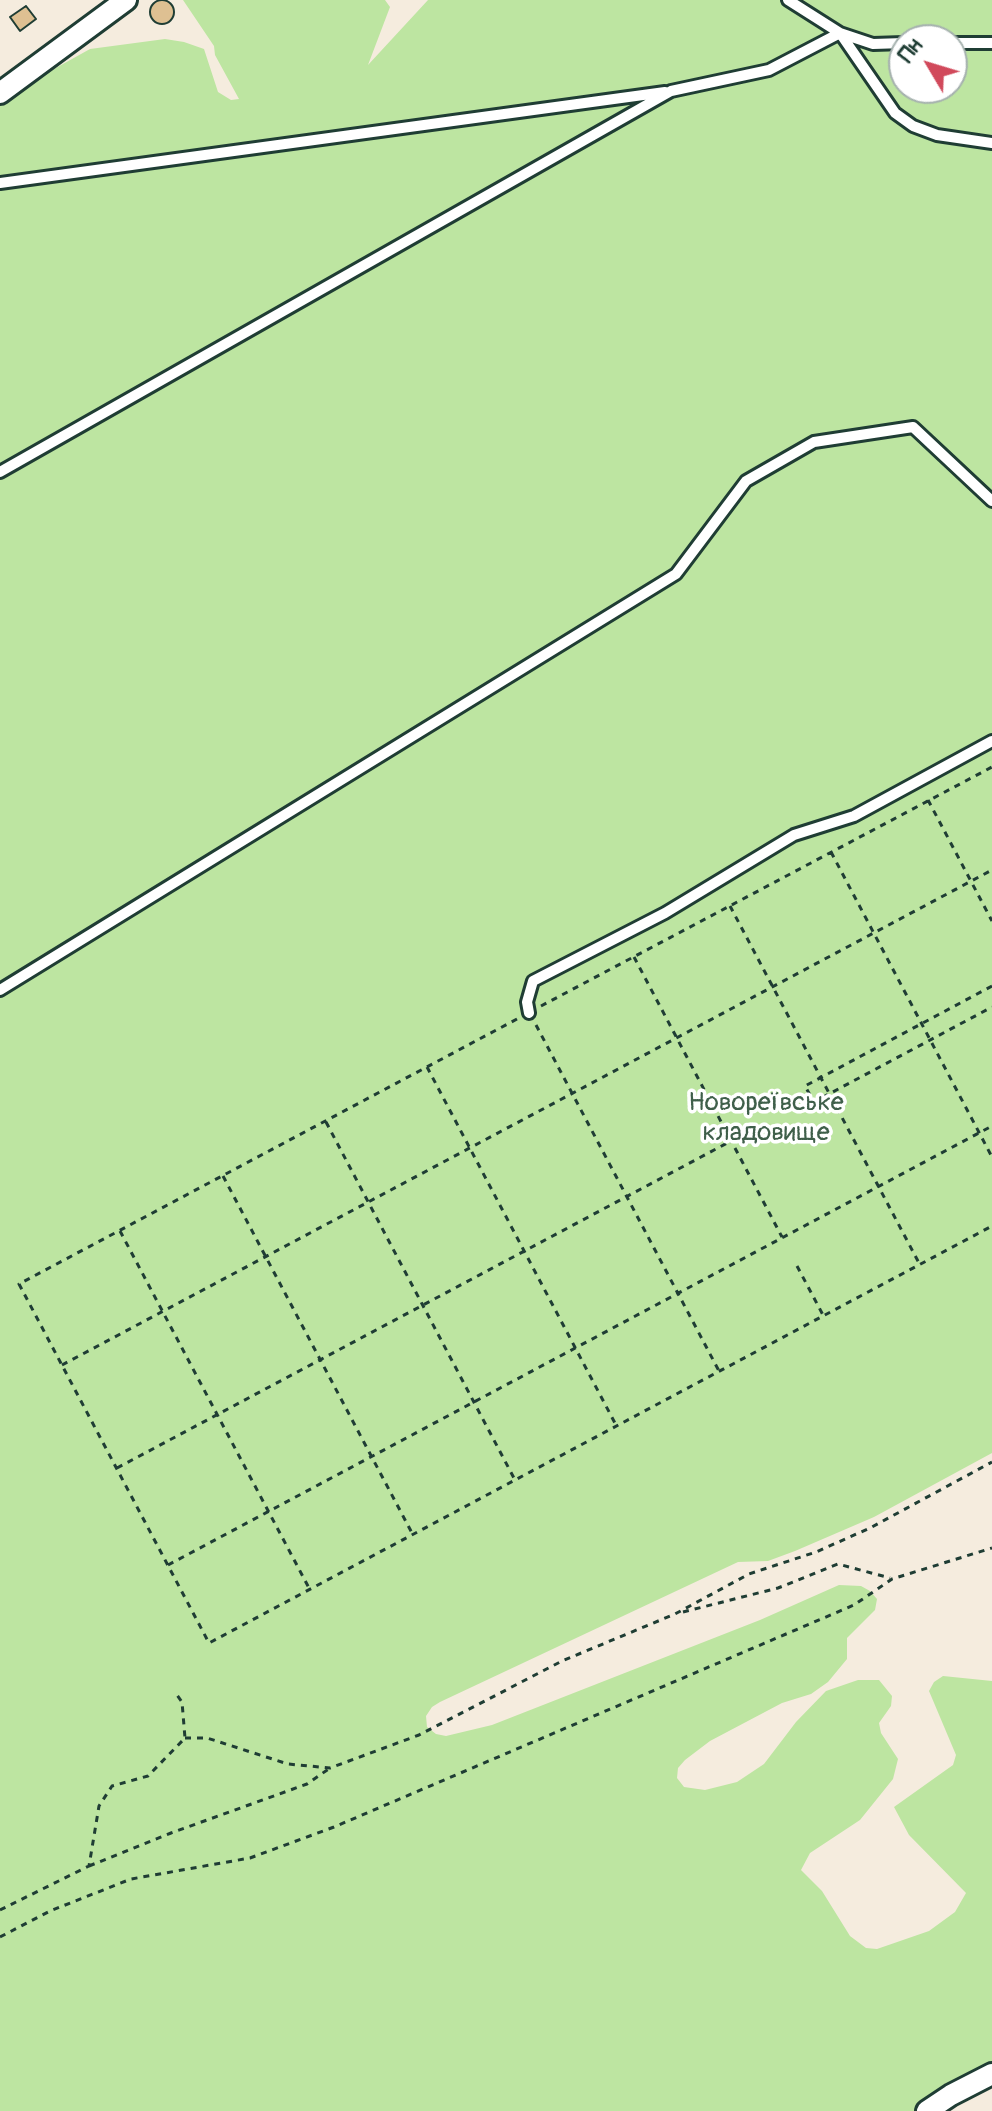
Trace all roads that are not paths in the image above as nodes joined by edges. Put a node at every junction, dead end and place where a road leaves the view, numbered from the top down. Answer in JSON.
{"nodes":[{"id":1,"x":126,"y":0,"type":"edge"},
{"id":2,"x":788,"y":0,"type":"edge"},
{"id":3,"x":840,"y":33,"type":"junction"},
{"id":4,"x":968,"y":43,"type":"edge"},
{"id":5,"x":992,"y":43,"type":"edge"},
{"id":6,"x":888,"y":44,"type":"edge"},
{"id":7,"x":671,"y":91,"type":"junction"},
{"id":8,"x":0,"y":93,"type":"edge"},
{"id":9,"x":992,"y":143,"type":"edge"},
{"id":10,"x":0,"y":183,"type":"edge"},
{"id":11,"x":0,"y":472,"type":"edge"},
{"id":12,"x":992,"y":501,"type":"edge"},
{"id":13,"x":992,"y":741,"type":"edge"},
{"id":14,"x":0,"y":990,"type":"edge"},
{"id":15,"x":529,"y":1013,"type":"road end"},
{"id":16,"x":992,"y":2074,"type":"edge"},
{"id":17,"x":927,"y":2111,"type":"edge"}],
"edges":[{"from":1,"to":8,"type":"street"},
{"from":2,"to":3,"type":"lane"},
{"from":3,"to":6,"type":"lane"},
{"from":3,"to":7,"type":"lane"},
{"from":3,"to":9,"type":"lane"},
{"from":4,"to":5,"type":"lane"},
{"from":7,"to":10,"type":"lane"},
{"from":7,"to":11,"type":"lane"},
{"from":12,"to":14,"type":"lane"},
{"from":13,"to":15,"type":"lane"},
{"from":16,"to":17,"type":"street"}]}
